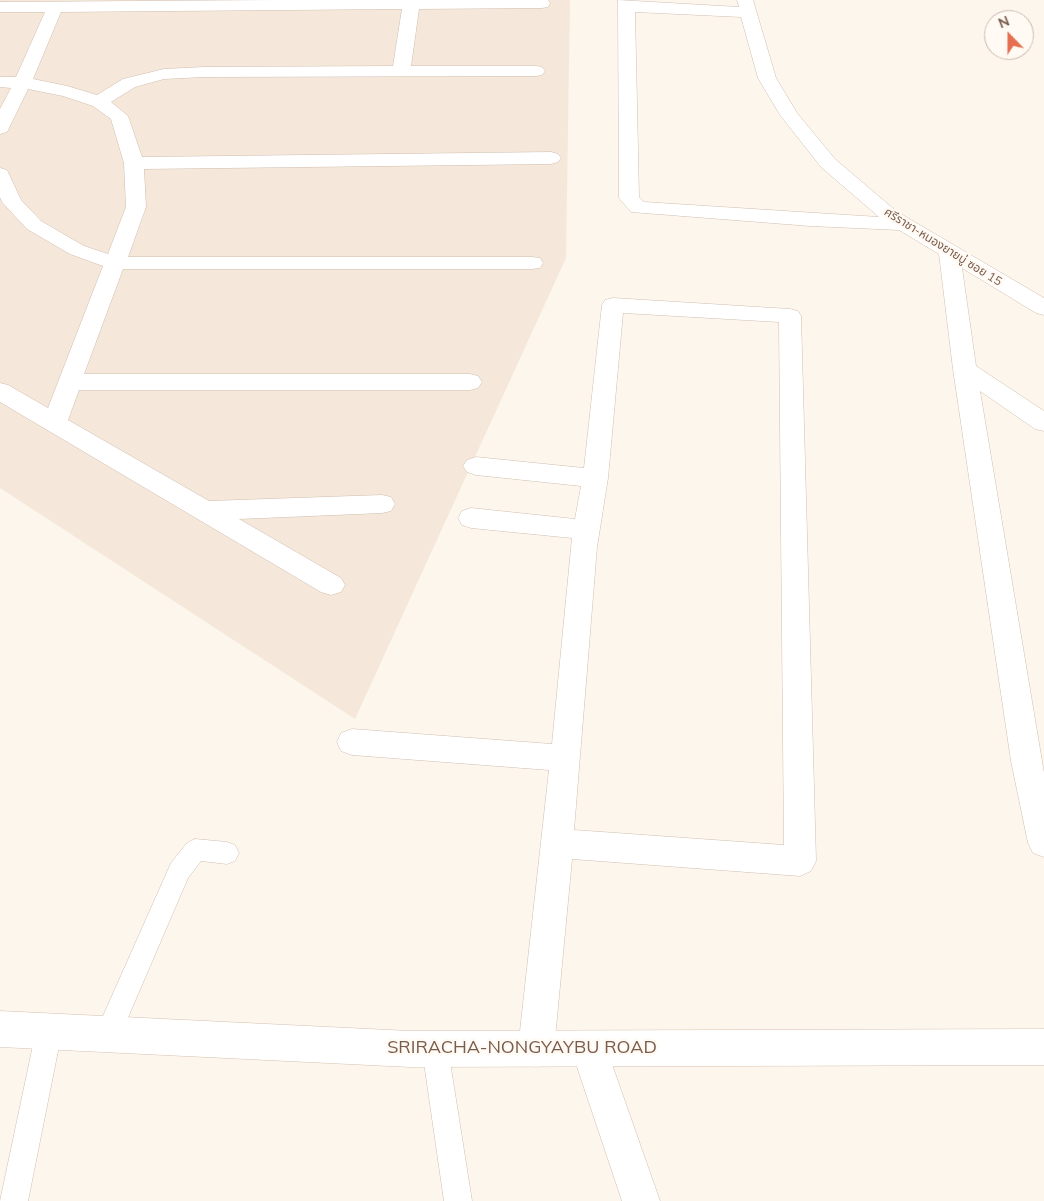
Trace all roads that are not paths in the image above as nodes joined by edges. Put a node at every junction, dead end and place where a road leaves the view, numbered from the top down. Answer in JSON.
{"nodes":[{"id":1,"x":542,"y":3,"type":"dead end"},
{"id":2,"x":411,"y":4,"type":"junction"},
{"id":3,"x":627,"y":4,"type":"edge"},
{"id":4,"x":747,"y":6,"type":"edge"},
{"id":5,"x":0,"y":7,"type":"edge"},
{"id":6,"x":55,"y":7,"type":"junction"},
{"id":7,"x":402,"y":71,"type":"junction"},
{"id":8,"x":536,"y":71,"type":"dead end"},
{"id":9,"x":0,"y":82,"type":"edge"},
{"id":10,"x":22,"y":83,"type":"junction"},
{"id":11,"x":98,"y":102,"type":"junction"},
{"id":12,"x":0,"y":128,"type":"edge"},
{"id":13,"x":550,"y":158,"type":"dead end"},
{"id":14,"x":134,"y":163,"type":"junction"},
{"id":15,"x":0,"y":174,"type":"edge"},
{"id":16,"x":904,"y":224,"type":"junction"},
{"id":17,"x":949,"y":251,"type":"junction"},
{"id":18,"x":114,"y":263,"type":"junction"},
{"id":19,"x":532,"y":263,"type":"dead end"},
{"id":20,"x":1044,"y":308,"type":"edge"},
{"id":21,"x":965,"y":369,"type":"junction"},
{"id":22,"x":70,"y":382,"type":"junction"},
{"id":23,"x":470,"y":382,"type":"dead end"},
{"id":24,"x":0,"y":390,"type":"edge"},
{"id":25,"x":1044,"y":423,"type":"edge"},
{"id":26,"x":54,"y":424,"type":"junction"},
{"id":27,"x":476,"y":466,"type":"dead end"},
{"id":28,"x":595,"y":478,"type":"junction"},
{"id":29,"x":382,"y":504,"type":"dead end"},
{"id":30,"x":204,"y":511,"type":"junction"},
{"id":31,"x":471,"y":518,"type":"dead end"},
{"id":32,"x":587,"y":530,"type":"junction"},
{"id":33,"x":331,"y":585,"type":"dead end"},
{"id":34,"x":352,"y":742,"type":"dead end"},
{"id":35,"x":566,"y":758,"type":"junction"},
{"id":36,"x":557,"y":842,"type":"junction"},
{"id":37,"x":1044,"y":843,"type":"edge"},
{"id":38,"x":227,"y":853,"type":"dead end"},
{"id":39,"x":0,"y":1029,"type":"edge"},
{"id":40,"x":49,"y":1031,"type":"junction"},
{"id":41,"x":108,"y":1034,"type":"junction"},
{"id":42,"x":1044,"y":1047,"type":"edge"},
{"id":43,"x":435,"y":1049,"type":"junction"},
{"id":44,"x":536,"y":1049,"type":"junction"},
{"id":45,"x":589,"y":1049,"type":"junction"},
{"id":46,"x":14,"y":1201,"type":"edge"},
{"id":47,"x":458,"y":1201,"type":"edge"},
{"id":48,"x":641,"y":1201,"type":"edge"}],
"edges":[{"from":1,"to":2,"type":"street"},
{"from":2,"to":6,"type":"street"},
{"from":2,"to":7,"type":"street"},
{"from":3,"to":4,"type":"street"},
{"from":3,"to":16,"type":"street"},
{"from":4,"to":16,"type":"street","name":"ศรีราชา-หนองยายบู่ ซอย 15"},
{"from":5,"to":6,"type":"street"},
{"from":6,"to":10,"type":"street"},
{"from":7,"to":8,"type":"street"},
{"from":7,"to":11,"type":"street"},
{"from":9,"to":10,"type":"street"},
{"from":10,"to":11,"type":"street"},
{"from":10,"to":12,"type":"street"},
{"from":11,"to":14,"type":"street"},
{"from":13,"to":14,"type":"street"},
{"from":14,"to":18,"type":"street"},
{"from":15,"to":18,"type":"street"},
{"from":16,"to":17,"type":"street","name":"ศรีราชา-หนองยายบู่ ซอย 15"},
{"from":17,"to":20,"type":"street","name":"ศรีราชา-หนองยายบู่ ซอย 15"},
{"from":17,"to":21,"type":"street"},
{"from":18,"to":19,"type":"street"},
{"from":18,"to":22,"type":"street"},
{"from":21,"to":25,"type":"street"},
{"from":21,"to":37,"type":"street"},
{"from":22,"to":23,"type":"street"},
{"from":22,"to":26,"type":"street"},
{"from":24,"to":26,"type":"street"},
{"from":26,"to":30,"type":"street"},
{"from":27,"to":28,"type":"street"},
{"from":28,"to":32,"type":"street"},
{"from":28,"to":36,"type":"street"},
{"from":29,"to":30,"type":"street"},
{"from":30,"to":33,"type":"street"},
{"from":31,"to":32,"type":"street"},
{"from":32,"to":35,"type":"street"},
{"from":34,"to":35,"type":"street"},
{"from":35,"to":36,"type":"street"},
{"from":36,"to":44,"type":"street"},
{"from":38,"to":41,"type":"lane"},
{"from":39,"to":40,"type":"street","name":"SRIRACHA-NONGYAYBU ROAD"},
{"from":40,"to":41,"type":"street","name":"SRIRACHA-NONGYAYBU ROAD"},
{"from":40,"to":46,"type":"lane"},
{"from":41,"to":43,"type":"street","name":"SRIRACHA-NONGYAYBU ROAD"},
{"from":42,"to":45,"type":"street","name":"SRIRACHA-NONGYAYBU ROAD"},
{"from":43,"to":44,"type":"street","name":"SRIRACHA-NONGYAYBU ROAD"},
{"from":43,"to":47,"type":"lane"},
{"from":44,"to":45,"type":"street","name":"SRIRACHA-NONGYAYBU ROAD"},
{"from":45,"to":48,"type":"street"}]}
